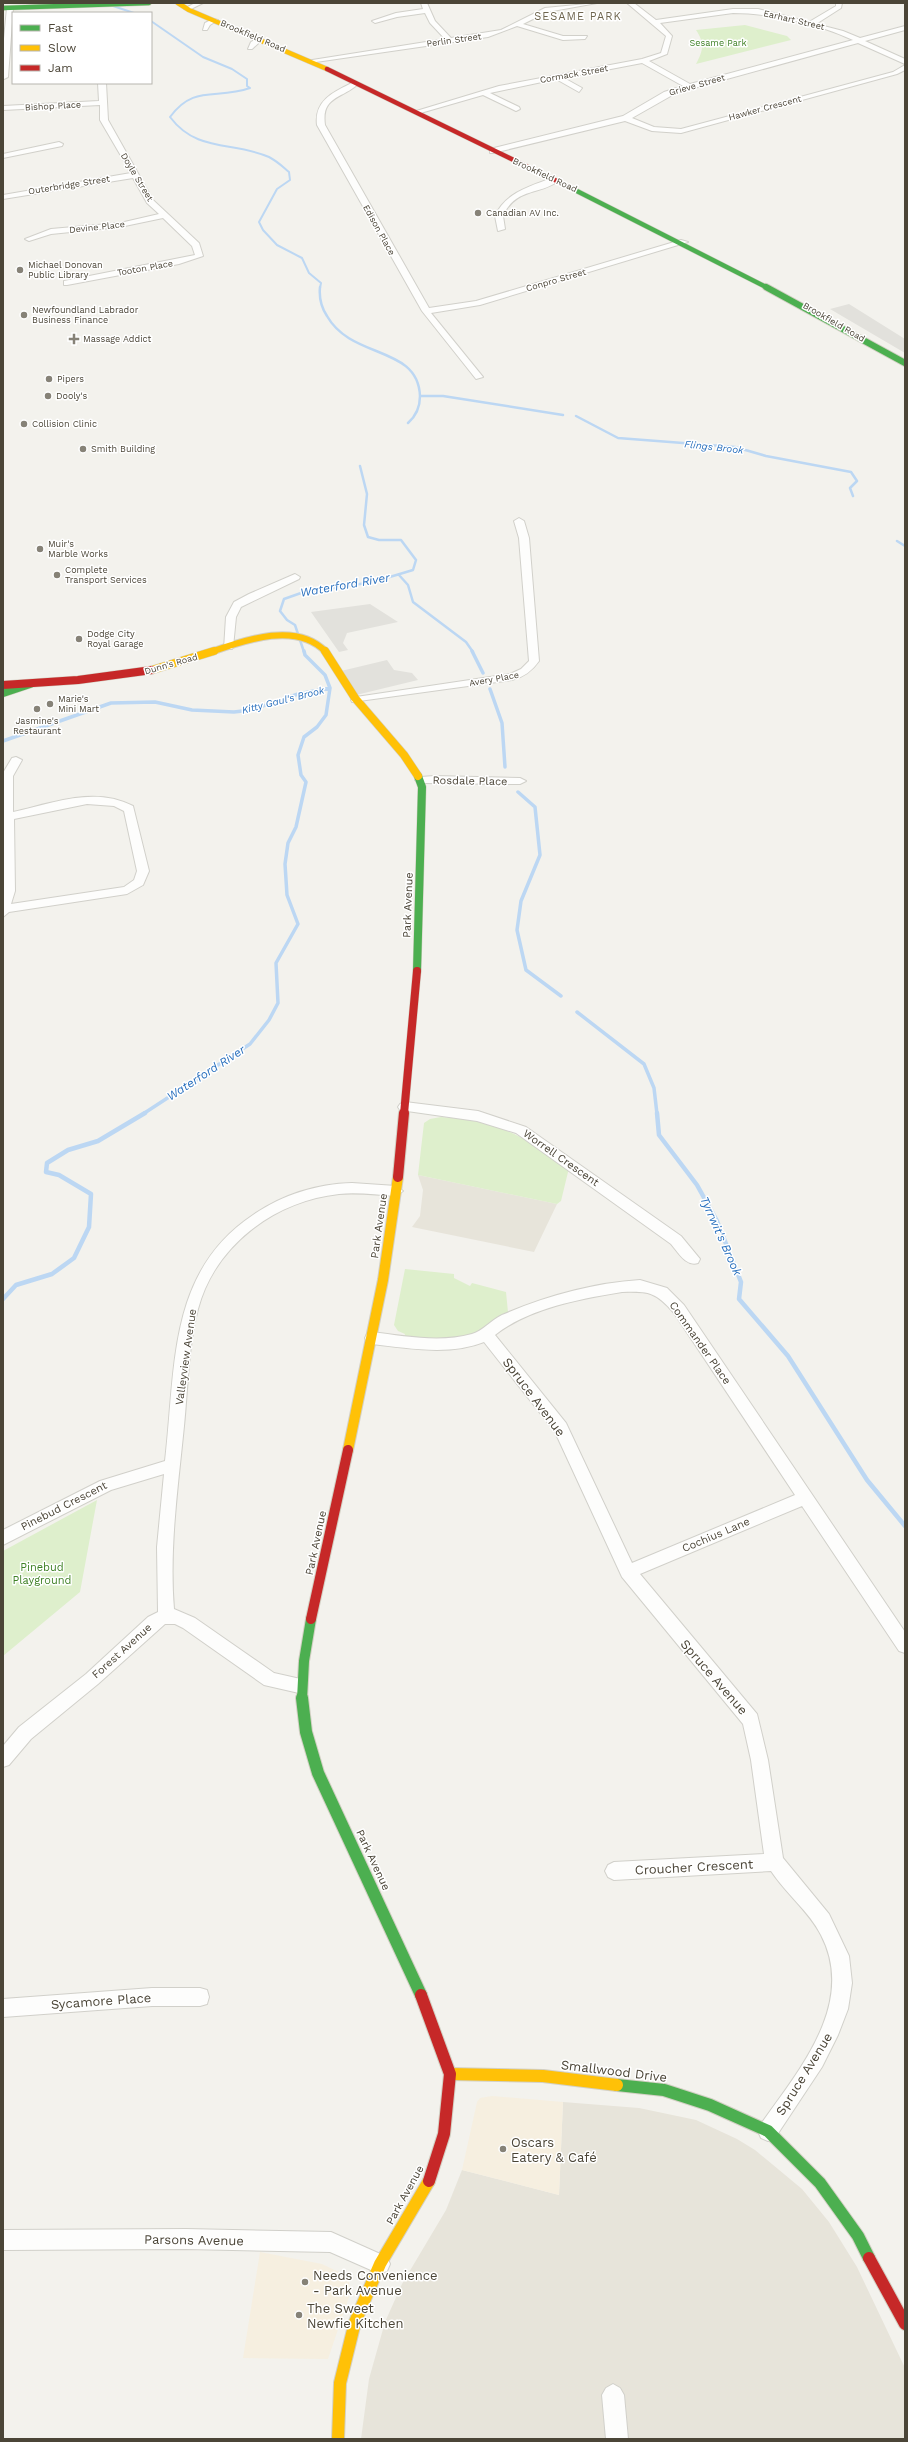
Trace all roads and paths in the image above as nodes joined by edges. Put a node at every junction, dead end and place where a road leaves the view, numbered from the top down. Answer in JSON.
{"nodes":[{"id":1,"x":149,"y":3,"type":"edge"},
{"id":2,"x":200,"y":3,"type":"edge"},
{"id":3,"x":424,"y":3,"type":"edge"},
{"id":4,"x":537,"y":3,"type":"edge"},
{"id":5,"x":594,"y":3,"type":"edge"},
{"id":6,"x":630,"y":3,"type":"edge"},
{"id":7,"x":839,"y":3,"type":"edge"},
{"id":8,"x":134,"y":4,"type":"edge"},
{"id":9,"x":169,"y":5,"type":"edge"},
{"id":10,"x":7,"y":8,"type":"edge"},
{"id":11,"x":188,"y":9,"type":"junction"},
{"id":12,"x":545,"y":10,"type":"junction"},
{"id":13,"x":426,"y":11,"type":"junction"},
{"id":14,"x":215,"y":20,"type":"junction"},
{"id":15,"x":375,"y":22,"type":"dead end"},
{"id":16,"x":655,"y":22,"type":"junction"},
{"id":17,"x":516,"y":24,"type":"junction"},
{"id":18,"x":810,"y":24,"type":"junction"},
{"id":19,"x":905,"y":28,"type":"edge"},
{"id":20,"x":205,"y":29,"type":"dead end"},
{"id":21,"x":585,"y":37,"type":"dead end"},
{"id":22,"x":260,"y":39,"type":"junction"},
{"id":23,"x":450,"y":41,"type":"junction"},
{"id":24,"x":859,"y":41,"type":"junction"},
{"id":25,"x":250,"y":48,"type":"dead end"},
{"id":26,"x":309,"y":61,"type":"junction"},
{"id":27,"x":642,"y":61,"type":"junction"},
{"id":28,"x":905,"y":62,"type":"edge"},
{"id":29,"x":905,"y":68,"type":"edge"},
{"id":30,"x":4,"y":77,"type":"edge"},
{"id":31,"x":557,"y":77,"type":"junction"},
{"id":32,"x":102,"y":84,"type":"edge"},
{"id":33,"x":354,"y":84,"type":"junction"},
{"id":34,"x":690,"y":87,"type":"junction"},
{"id":35,"x":580,"y":90,"type":"dead end"},
{"id":36,"x":482,"y":92,"type":"junction"},
{"id":37,"x":102,"y":103,"type":"junction"},
{"id":38,"x":3,"y":108,"type":"edge"},
{"id":39,"x":516,"y":109,"type":"dead end"},
{"id":40,"x":417,"y":112,"type":"junction"},
{"id":41,"x":626,"y":118,"type":"junction"},
{"id":42,"x":59,"y":144,"type":"dead end"},
{"id":43,"x":493,"y":151,"type":"junction"},
{"id":44,"x":3,"y":156,"type":"edge"},
{"id":45,"x":135,"y":175,"type":"junction"},
{"id":46,"x":555,"y":180,"type":"junction"},
{"id":47,"x":3,"y":197,"type":"edge"},
{"id":48,"x":165,"y":215,"type":"junction"},
{"id":49,"x":500,"y":229,"type":"dead end"},
{"id":50,"x":29,"y":238,"type":"dead end"},
{"id":51,"x":684,"y":242,"type":"junction"},
{"id":52,"x":199,"y":256,"type":"joint"},
{"id":53,"x":67,"y":283,"type":"dead end"},
{"id":54,"x":426,"y":311,"type":"junction"},
{"id":55,"x":905,"y":363,"type":"edge"},
{"id":56,"x":479,"y":377,"type":"dead end"},
{"id":57,"x":519,"y":521,"type":"dead end"},
{"id":58,"x":295,"y":578,"type":"dead end"},
{"id":59,"x":312,"y":641,"type":"joint"},
{"id":60,"x":228,"y":647,"type":"junction"},
{"id":61,"x":3,"y":681,"type":"edge"},
{"id":62,"x":30,"y":684,"type":"junction"},
{"id":63,"x":3,"y":685,"type":"edge"},
{"id":64,"x":3,"y":693,"type":"edge"},
{"id":65,"x":356,"y":700,"type":"junction"},
{"id":66,"x":16,"y":760,"type":"dead end"},
{"id":67,"x":420,"y":780,"type":"junction"},
{"id":68,"x":520,"y":781,"type":"dead end"},
{"id":69,"x":9,"y":817,"type":"junction"},
{"id":70,"x":4,"y":911,"type":"edge"},
{"id":71,"x":405,"y":1107,"type":"junction"},
{"id":72,"x":396,"y":1191,"type":"junction"},
{"id":73,"x":693,"y":1259,"type":"dead end"},
{"id":74,"x":486,"y":1334,"type":"junction"},
{"id":75,"x":372,"y":1338,"type":"junction"},
{"id":76,"x":172,"y":1466,"type":"junction"},
{"id":77,"x":804,"y":1498,"type":"junction"},
{"id":78,"x":3,"y":1538,"type":"edge"},
{"id":79,"x":628,"y":1572,"type":"junction"},
{"id":80,"x":166,"y":1615,"type":"junction"},
{"id":81,"x":905,"y":1646,"type":"edge"},
{"id":82,"x":299,"y":1685,"type":"junction"},
{"id":83,"x":3,"y":1759,"type":"edge"},
{"id":84,"x":775,"y":1862,"type":"junction"},
{"id":85,"x":614,"y":1871,"type":"dead end"},
{"id":86,"x":200,"y":1997,"type":"dead end"},
{"id":87,"x":3,"y":2008,"type":"edge"},
{"id":88,"x":450,"y":2074,"type":"junction"},
{"id":89,"x":768,"y":2131,"type":"junction"},
{"id":90,"x":3,"y":2240,"type":"edge"},
{"id":91,"x":380,"y":2264,"type":"junction"},
{"id":92,"x":905,"y":2324,"type":"edge"},
{"id":93,"x":613,"y":2395,"type":"dead end"},
{"id":94,"x":338,"y":2439,"type":"edge"},
{"id":95,"x":617,"y":2439,"type":"edge"}],
"edges":[{"from":1,"to":8,"type":"main road"},
{"from":2,"to":11,"type":"street"},
{"from":3,"to":13,"type":"street"},
{"from":4,"to":12,"type":"street"},
{"from":5,"to":12,"type":"street","name":"Perlin Street"},
{"from":6,"to":16,"type":"street","name":"Cormack Street"},
{"from":7,"to":18,"type":"street"},
{"from":8,"to":9,"type":"main road","name":"Brookfield Road"},
{"from":8,"to":10,"type":"main road"},
{"from":9,"to":11,"type":"main road","name":"Brookfield Road"},
{"from":10,"to":30,"type":"street"},
{"from":11,"to":14,"type":"main road","name":"Brookfield Road"},
{"from":12,"to":17,"type":"street","name":"Perlin Street"},
{"from":13,"to":15,"type":"street"},
{"from":13,"to":23,"type":"street"},
{"from":14,"to":20,"type":"street"},
{"from":14,"to":22,"type":"main road","name":"Brookfield Road"},
{"from":16,"to":18,"type":"street","name":"Earhart Street"},
{"from":16,"to":27,"type":"street","name":"Cormack Street"},
{"from":17,"to":21,"type":"street"},
{"from":17,"to":23,"type":"street","name":"Perlin Street"},
{"from":18,"to":24,"type":"street","name":"Earhart Street"},
{"from":19,"to":24,"type":"street","name":"Grieve Street"},
{"from":22,"to":25,"type":"street"},
{"from":22,"to":26,"type":"main road","name":"Brookfield Road"},
{"from":23,"to":26,"type":"street","name":"Perlin Street"},
{"from":24,"to":28,"type":"street"},
{"from":24,"to":34,"type":"street","name":"Grieve Street"},
{"from":26,"to":33,"type":"main road","name":"Brookfield Road"},
{"from":27,"to":31,"type":"street","name":"Cormack Street"},
{"from":27,"to":34,"type":"street"},
{"from":29,"to":41,"type":"street","name":"Hawker Crescent"},
{"from":31,"to":35,"type":"street"},
{"from":31,"to":36,"type":"street","name":"Cormack Street"},
{"from":32,"to":37,"type":"street","name":"Doyle Street"},
{"from":33,"to":40,"type":"main road","name":"Brookfield Road"},
{"from":33,"to":54,"type":"street","name":"Edison Place"},
{"from":34,"to":41,"type":"street","name":"Grieve Street"},
{"from":36,"to":39,"type":"street"},
{"from":36,"to":40,"type":"street","name":"Cormack Street"},
{"from":37,"to":38,"type":"street","name":"Bishop Place"},
{"from":37,"to":45,"type":"street","name":"Doyle Street"},
{"from":40,"to":43,"type":"main road","name":"Brookfield Road"},
{"from":41,"to":43,"type":"street","name":"Grieve Street"},
{"from":42,"to":44,"type":"street"},
{"from":43,"to":46,"type":"main road","name":"Brookfield Road"},
{"from":45,"to":47,"type":"street","name":"Outerbridge Street"},
{"from":45,"to":48,"type":"street","name":"Doyle Street"},
{"from":46,"to":49,"type":"street"},
{"from":46,"to":51,"type":"main road","name":"Brookfield Road"},
{"from":48,"to":50,"type":"street","name":"Devine Place"},
{"from":48,"to":52,"type":"street","name":"Doyle Street"},
{"from":51,"to":54,"type":"street","name":"Conpro Street"},
{"from":51,"to":55,"type":"main road","name":"Brookfield Road"},
{"from":52,"to":53,"type":"street","name":"Tooton Place"},
{"from":54,"to":56,"type":"street","name":"Edison Place"},
{"from":57,"to":65,"type":"street","name":"Avery Place"},
{"from":58,"to":60,"type":"street"},
{"from":59,"to":60,"type":"main road","name":"Dunn's Road"},
{"from":59,"to":65,"type":"main road","name":"Park Avenue"},
{"from":60,"to":62,"type":"main road","name":"Dunn's Road"},
{"from":61,"to":62,"type":"main road"},
{"from":62,"to":63,"type":"main road","name":"Dunn's Road"},
{"from":62,"to":64,"type":"main road"},
{"from":65,"to":67,"type":"main road","name":"Park Avenue"},
{"from":66,"to":69,"type":"street"},
{"from":67,"to":68,"type":"street","name":"Rosdale Place"},
{"from":67,"to":71,"type":"main road","name":"Park Avenue"},
{"from":69,"to":70,"type":"street"},
{"from":69,"to":70,"type":"street"},
{"from":71,"to":72,"type":"main road","name":"Park Avenue"},
{"from":71,"to":73,"type":"street","name":"Worrell Crescent"},
{"from":72,"to":75,"type":"main road","name":"Park Avenue"},
{"from":72,"to":76,"type":"street","name":"Valleyview Avenue"},
{"from":74,"to":75,"type":"street","name":"Commander Place"},
{"from":74,"to":77,"type":"street","name":"Commander Place"},
{"from":74,"to":79,"type":"street","name":"Spruce Avenue"},
{"from":75,"to":82,"type":"main road","name":"Park Avenue"},
{"from":76,"to":78,"type":"street","name":"Pinebud Crescent"},
{"from":76,"to":80,"type":"street","name":"Valleyview Avenue"},
{"from":77,"to":79,"type":"street","name":"Cochius Lane"},
{"from":77,"to":81,"type":"street","name":"Commander Place"},
{"from":79,"to":84,"type":"street","name":"Spruce Avenue"},
{"from":80,"to":82,"type":"street"},
{"from":80,"to":83,"type":"street","name":"Forest Avenue"},
{"from":82,"to":88,"type":"main road","name":"Park Avenue"},
{"from":84,"to":85,"type":"street","name":"Croucher Crescent"},
{"from":84,"to":89,"type":"street","name":"Spruce Avenue"},
{"from":86,"to":87,"type":"street","name":"Sycamore Place"},
{"from":88,"to":89,"type":"main road","name":"Smallwood Drive"},
{"from":88,"to":91,"type":"main road","name":"Park Avenue"},
{"from":89,"to":92,"type":"main road","name":"Smallwood Drive"},
{"from":90,"to":91,"type":"street","name":"Parsons Avenue"},
{"from":91,"to":94,"type":"main road","name":"Park Avenue"},
{"from":93,"to":95,"type":"street"}]}
